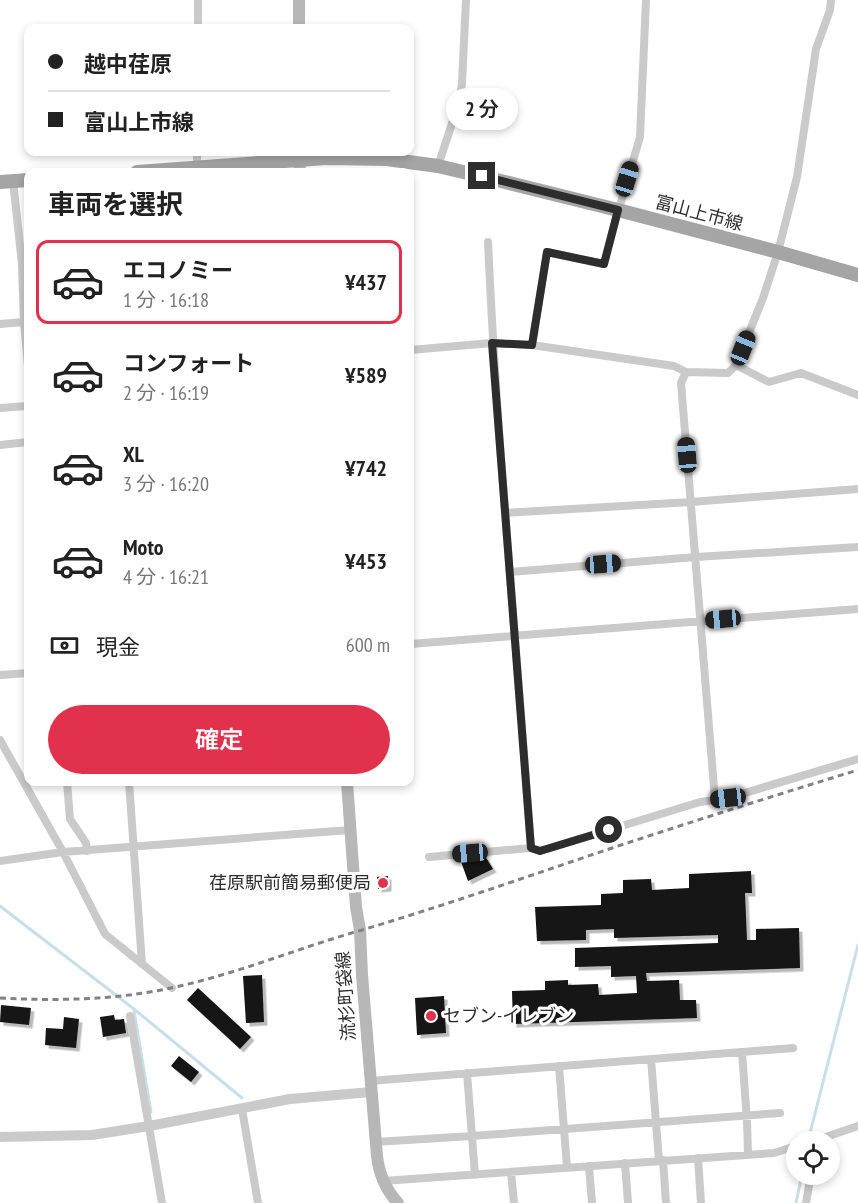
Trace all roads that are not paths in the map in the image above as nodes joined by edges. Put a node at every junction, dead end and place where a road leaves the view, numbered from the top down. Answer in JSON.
{"nodes":[{"id":1,"x":198,"y":0,"type":"edge"},
{"id":2,"x":299,"y":0,"type":"edge"},
{"id":3,"x":466,"y":0,"type":"edge"},
{"id":4,"x":646,"y":0,"type":"edge"},
{"id":5,"x":831,"y":0,"type":"edge"},
{"id":6,"x":198,"y":24,"type":"edge"},
{"id":7,"x":299,"y":24,"type":"edge"},
{"id":8,"x":299,"y":161,"type":"edge"},
{"id":9,"x":438,"y":166,"type":"junction"},
{"id":10,"x":220,"y":168,"type":"edge"},
{"id":11,"x":24,"y":180,"type":"edge"},
{"id":12,"x":7,"y":181,"type":"edge"},
{"id":13,"x":618,"y":210,"type":"junction"},
{"id":14,"x":488,"y":242,"type":"dead end"},
{"id":15,"x":778,"y":252,"type":"junction"},
{"id":16,"x":858,"y":275,"type":"edge"},
{"id":17,"x":24,"y":322,"type":"joint"},
{"id":18,"x":0,"y":324,"type":"edge"},
{"id":19,"x":492,"y":343,"type":"junction"},
{"id":20,"x":532,"y":345,"type":"junction"},
{"id":21,"x":414,"y":350,"type":"edge"},
{"id":22,"x":736,"y":365,"type":"junction"},
{"id":23,"x":686,"y":372,"type":"junction"},
{"id":24,"x":858,"y":395,"type":"edge"},
{"id":25,"x":24,"y":406,"type":"edge"},
{"id":26,"x":0,"y":408,"type":"edge"},
{"id":27,"x":24,"y":442,"type":"edge"},
{"id":28,"x":0,"y":445,"type":"edge"},
{"id":29,"x":858,"y":489,"type":"edge"},
{"id":30,"x":691,"y":502,"type":"junction"},
{"id":31,"x":505,"y":513,"type":"junction"},
{"id":32,"x":858,"y":548,"type":"edge"},
{"id":33,"x":696,"y":557,"type":"junction"},
{"id":34,"x":510,"y":572,"type":"junction"},
{"id":35,"x":858,"y":609,"type":"edge"},
{"id":36,"x":700,"y":621,"type":"junction"},
{"id":37,"x":515,"y":636,"type":"junction"},
{"id":38,"x":414,"y":644,"type":"edge"},
{"id":39,"x":24,"y":673,"type":"edge"},
{"id":40,"x":0,"y":675,"type":"edge"},
{"id":41,"x":0,"y":740,"type":"edge"},
{"id":42,"x":858,"y":759,"type":"edge"},
{"id":43,"x":24,"y":783,"type":"edge"},
{"id":44,"x":26,"y":786,"type":"edge"},
{"id":45,"x":67,"y":786,"type":"edge"},
{"id":46,"x":129,"y":786,"type":"edge"},
{"id":47,"x":347,"y":786,"type":"edge"},
{"id":48,"x":715,"y":800,"type":"junction"},
{"id":49,"x":350,"y":830,"type":"junction"},
{"id":50,"x":133,"y":848,"type":"junction"},
{"id":51,"x":531,"y":848,"type":"junction"},
{"id":52,"x":87,"y":851,"type":"junction"},
{"id":53,"x":63,"y":852,"type":"junction"},
{"id":54,"x":429,"y":857,"type":"dead end"},
{"id":55,"x":0,"y":861,"type":"edge"},
{"id":56,"x":142,"y":964,"type":"junction"},
{"id":57,"x":172,"y":988,"type":"dead end"},
{"id":58,"x":130,"y":1016,"type":"dead end"},
{"id":59,"x":793,"y":1048,"type":"dead end"},
{"id":60,"x":742,"y":1052,"type":"junction"},
{"id":61,"x":651,"y":1059,"type":"junction"},
{"id":62,"x":559,"y":1066,"type":"junction"},
{"id":63,"x":467,"y":1073,"type":"junction"},
{"id":64,"x":370,"y":1087,"type":"junction"},
{"id":65,"x":242,"y":1109,"type":"junction"},
{"id":66,"x":780,"y":1113,"type":"dead end"},
{"id":67,"x":747,"y":1116,"type":"junction"},
{"id":68,"x":656,"y":1122,"type":"junction"},
{"id":69,"x":149,"y":1126,"type":"junction"},
{"id":70,"x":858,"y":1126,"type":"edge"},
{"id":71,"x":564,"y":1130,"type":"junction"},
{"id":72,"x":840,"y":1133,"type":"edge"},
{"id":73,"x":472,"y":1136,"type":"junction"},
{"id":74,"x":0,"y":1137,"type":"edge"},
{"id":75,"x":375,"y":1142,"type":"junction"},
{"id":76,"x":786,"y":1149,"type":"edge"},
{"id":77,"x":748,"y":1155,"type":"junction"},
{"id":78,"x":698,"y":1158,"type":"junction"},
{"id":79,"x":661,"y":1160,"type":"junction"},
{"id":80,"x":625,"y":1163,"type":"junction"},
{"id":81,"x":589,"y":1166,"type":"junction"},
{"id":82,"x":567,"y":1167,"type":"junction"},
{"id":83,"x":511,"y":1172,"type":"junction"},
{"id":84,"x":475,"y":1174,"type":"junction"},
{"id":85,"x":383,"y":1181,"type":"junction"},
{"id":86,"x":810,"y":1185,"type":"edge"},
{"id":87,"x":162,"y":1203,"type":"edge"},
{"id":88,"x":258,"y":1203,"type":"edge"},
{"id":89,"x":398,"y":1203,"type":"edge"},
{"id":90,"x":514,"y":1203,"type":"edge"},
{"id":91,"x":592,"y":1203,"type":"edge"},
{"id":92,"x":628,"y":1203,"type":"edge"},
{"id":93,"x":666,"y":1203,"type":"edge"},
{"id":94,"x":701,"y":1203,"type":"edge"},
{"id":95,"x":806,"y":1203,"type":"edge"}],
"edges":[{"from":1,"to":6,"type":"street"},
{"from":2,"to":7,"type":"main road"},
{"from":3,"to":9,"type":"street"},
{"from":4,"to":13,"type":"street"},
{"from":5,"to":15,"type":"street"},
{"from":8,"to":9,"type":"main road","name":"富山上市線"},
{"from":8,"to":10,"type":"main road","name":"富山上市線"},
{"from":9,"to":13,"type":"main road","name":"富山上市線"},
{"from":11,"to":12,"type":"main road"},
{"from":12,"to":17,"type":"street"},
{"from":13,"to":15,"type":"main road","name":"富山上市線"},
{"from":13,"to":20,"type":"street"},
{"from":14,"to":19,"type":"street"},
{"from":15,"to":16,"type":"main road","name":"富山上市線"},
{"from":15,"to":22,"type":"street"},
{"from":17,"to":18,"type":"street"},
{"from":19,"to":20,"type":"street"},
{"from":19,"to":21,"type":"street"},
{"from":19,"to":31,"type":"street"},
{"from":20,"to":23,"type":"street"},
{"from":22,"to":23,"type":"street"},
{"from":22,"to":24,"type":"street"},
{"from":23,"to":30,"type":"street"},
{"from":25,"to":26,"type":"street"},
{"from":27,"to":28,"type":"street"},
{"from":29,"to":30,"type":"street"},
{"from":30,"to":31,"type":"street"},
{"from":30,"to":33,"type":"street"},
{"from":31,"to":34,"type":"street"},
{"from":32,"to":33,"type":"street"},
{"from":33,"to":34,"type":"street"},
{"from":33,"to":36,"type":"street"},
{"from":34,"to":37,"type":"street"},
{"from":35,"to":36,"type":"street"},
{"from":36,"to":37,"type":"street"},
{"from":36,"to":48,"type":"street"},
{"from":37,"to":38,"type":"street"},
{"from":37,"to":51,"type":"street"},
{"from":39,"to":40,"type":"street"},
{"from":41,"to":43,"type":"street"},
{"from":42,"to":48,"type":"street"},
{"from":44,"to":53,"type":"street"},
{"from":45,"to":52,"type":"street"},
{"from":46,"to":50,"type":"street"},
{"from":47,"to":49,"type":"main road","name":"流杉町袋線"},
{"from":48,"to":51,"type":"street"},
{"from":49,"to":50,"type":"street"},
{"from":49,"to":64,"type":"main road","name":"流杉町袋線"},
{"from":50,"to":52,"type":"street"},
{"from":50,"to":56,"type":"street"},
{"from":51,"to":54,"type":"street"},
{"from":52,"to":53,"type":"street"},
{"from":53,"to":55,"type":"street"},
{"from":53,"to":56,"type":"street"},
{"from":56,"to":57,"type":"street"},
{"from":58,"to":69,"type":"street"},
{"from":59,"to":60,"type":"street"},
{"from":60,"to":61,"type":"street"},
{"from":60,"to":67,"type":"street"},
{"from":61,"to":62,"type":"street"},
{"from":61,"to":68,"type":"street"},
{"from":62,"to":63,"type":"street"},
{"from":62,"to":71,"type":"street"},
{"from":63,"to":64,"type":"street"},
{"from":63,"to":73,"type":"street"},
{"from":64,"to":65,"type":"street"},
{"from":64,"to":75,"type":"main road","name":"流杉町袋線"},
{"from":65,"to":69,"type":"street"},
{"from":65,"to":88,"type":"street"},
{"from":66,"to":67,"type":"street"},
{"from":67,"to":68,"type":"street"},
{"from":67,"to":77,"type":"street"},
{"from":68,"to":71,"type":"street"},
{"from":68,"to":79,"type":"street"},
{"from":69,"to":74,"type":"street"},
{"from":69,"to":87,"type":"street"},
{"from":70,"to":72,"type":"street"},
{"from":71,"to":73,"type":"street"},
{"from":71,"to":82,"type":"street"},
{"from":73,"to":75,"type":"street"},
{"from":73,"to":84,"type":"street"},
{"from":75,"to":85,"type":"main road","name":"流杉町袋線"},
{"from":76,"to":77,"type":"street"},
{"from":77,"to":78,"type":"street"},
{"from":78,"to":79,"type":"street"},
{"from":78,"to":94,"type":"street"},
{"from":79,"to":80,"type":"street"},
{"from":79,"to":93,"type":"street"},
{"from":80,"to":81,"type":"street"},
{"from":80,"to":92,"type":"street"},
{"from":81,"to":82,"type":"street"},
{"from":81,"to":91,"type":"street"},
{"from":82,"to":83,"type":"street"},
{"from":83,"to":84,"type":"street"},
{"from":83,"to":90,"type":"street"},
{"from":84,"to":85,"type":"street"},
{"from":85,"to":89,"type":"main road","name":"流杉町袋線"},
{"from":86,"to":95,"type":"street"}]}
